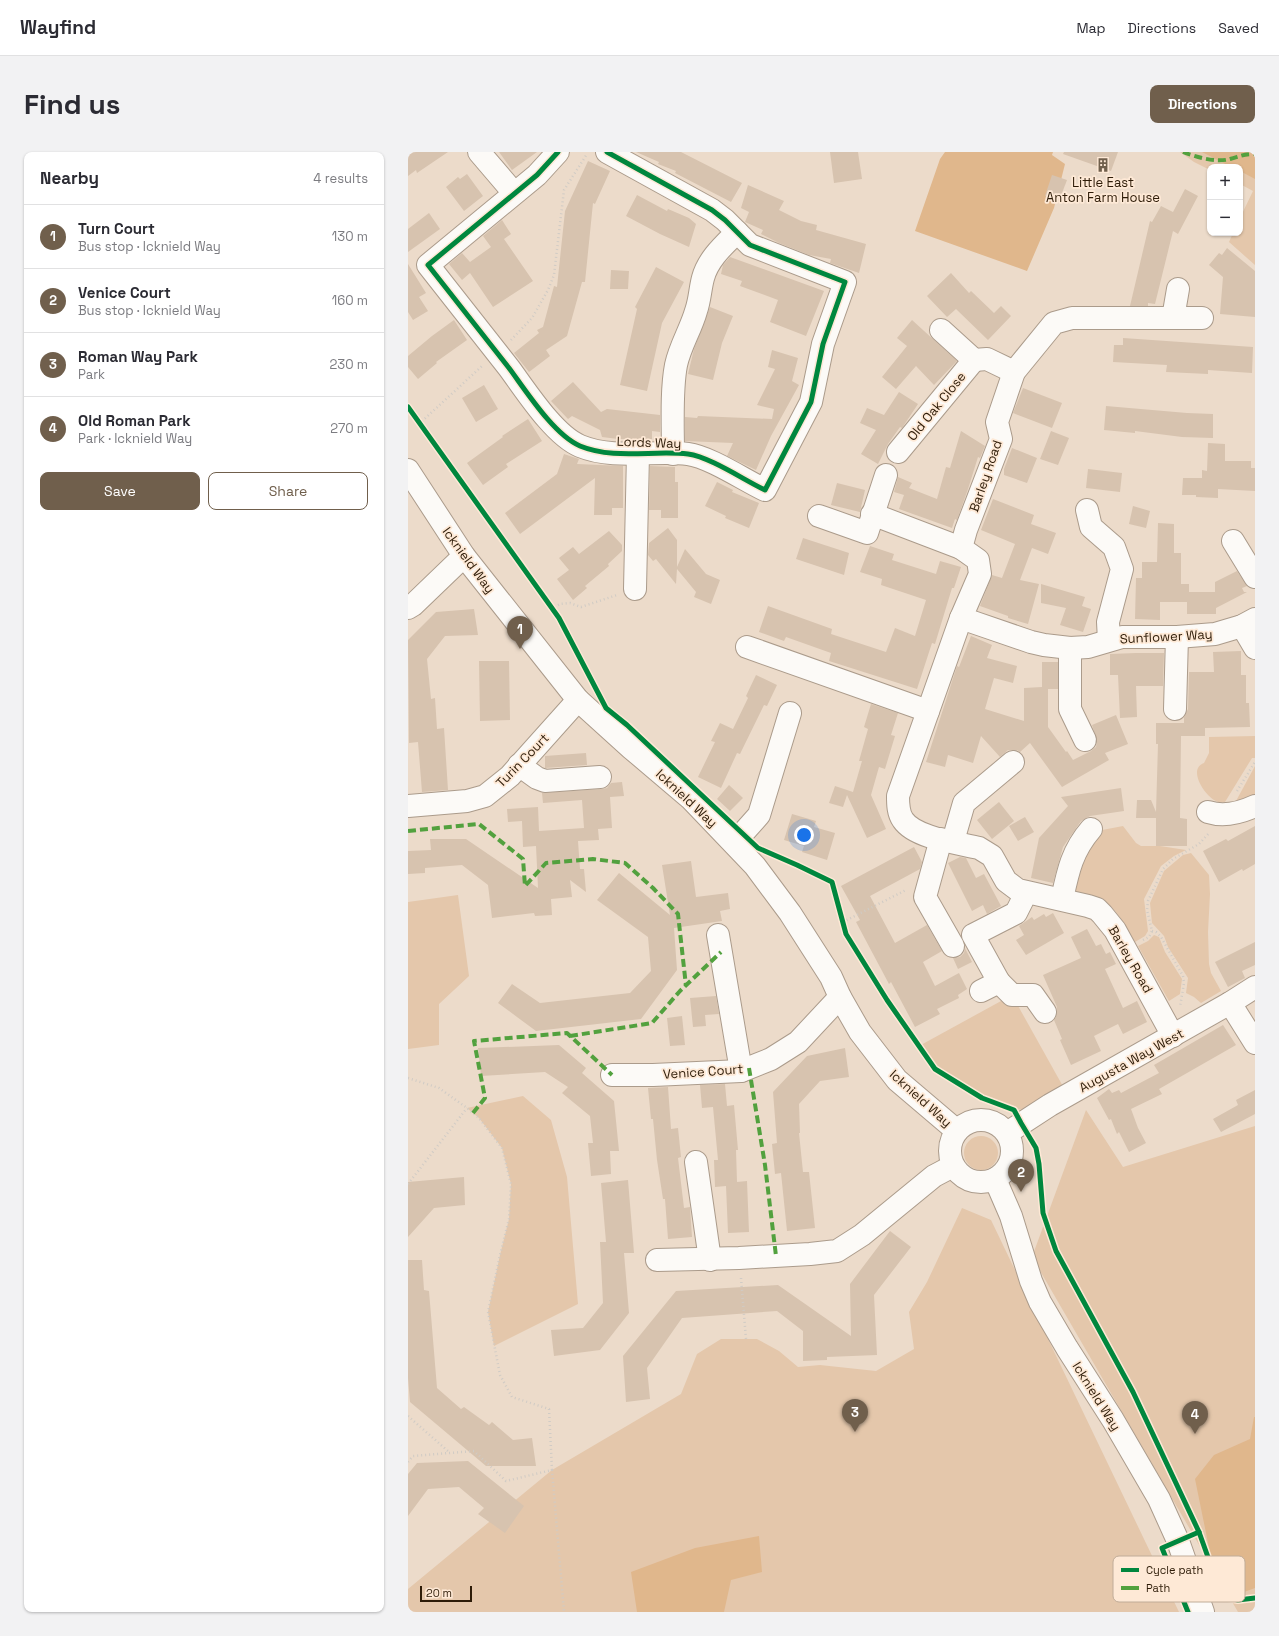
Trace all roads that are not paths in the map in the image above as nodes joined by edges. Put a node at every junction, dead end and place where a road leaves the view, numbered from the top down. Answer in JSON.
{"nodes":[{"id":1,"x":479,"y":152,"type":"edge"},
{"id":2,"x":558,"y":152,"type":"edge"},
{"id":3,"x":607,"y":152,"type":"edge"},
{"id":4,"x":514,"y":193,"type":"junction"},
{"id":5,"x":737,"y":232,"type":"junction"},
{"id":6,"x":1178,"y":289,"type":"dead end"},
{"id":7,"x":1173,"y":318,"type":"junction"},
{"id":8,"x":1202,"y":318,"type":"dead end"},
{"id":9,"x":941,"y":330,"type":"dead end"},
{"id":10,"x":974,"y":360,"type":"junction"},
{"id":11,"x":1014,"y":372,"type":"junction"},
{"id":12,"x":898,"y":452,"type":"dead end"},
{"id":13,"x":638,"y":454,"type":"junction"},
{"id":14,"x":673,"y":454,"type":"junction"},
{"id":15,"x":408,"y":470,"type":"edge"},
{"id":16,"x":886,"y":475,"type":"dead end"},
{"id":17,"x":1087,"y":510,"type":"dead end"},
{"id":18,"x":872,"y":514,"type":"junction"},
{"id":19,"x":818,"y":516,"type":"dead end"},
{"id":20,"x":1233,"y":541,"type":"dead end"},
{"id":21,"x":961,"y":548,"type":"junction"},
{"id":22,"x":464,"y":556,"type":"junction"},
{"id":23,"x":1255,"y":577,"type":"edge"},
{"id":24,"x":635,"y":589,"type":"road end"},
{"id":25,"x":408,"y":608,"type":"edge"},
{"id":26,"x":961,"y":618,"type":"junction"},
{"id":27,"x":1249,"y":623,"type":"edge"},
{"id":28,"x":1177,"y":637,"type":"junction"},
{"id":29,"x":1109,"y":640,"type":"junction"},
{"id":30,"x":748,"y":647,"type":"dead end"},
{"id":31,"x":1070,"y":648,"type":"junction"},
{"id":32,"x":1255,"y":648,"type":"edge"},
{"id":33,"x":578,"y":700,"type":"junction"},
{"id":34,"x":1175,"y":709,"type":"dead end"},
{"id":35,"x":928,"y":711,"type":"junction"},
{"id":36,"x":790,"y":713,"type":"dead end"},
{"id":37,"x":1085,"y":740,"type":"dead end"},
{"id":38,"x":1013,"y":762,"type":"dead end"},
{"id":39,"x":519,"y":765,"type":"junction"},
{"id":40,"x":600,"y":777,"type":"dead end"},
{"id":41,"x":408,"y":806,"type":"edge"},
{"id":42,"x":1255,"y":806,"type":"edge"},
{"id":43,"x":1216,"y":813,"type":"road end"},
{"id":44,"x":1091,"y":829,"type":"dead end"},
{"id":45,"x":947,"y":840,"type":"junction"},
{"id":46,"x":734,"y":843,"type":"junction"},
{"id":47,"x":1026,"y":892,"type":"junction"},
{"id":48,"x":1062,"y":900,"type":"junction"},
{"id":49,"x":718,"y":935,"type":"dead end"},
{"id":50,"x":953,"y":946,"type":"dead end"},
{"id":51,"x":1255,"y":987,"type":"edge"},
{"id":52,"x":840,"y":997,"type":"junction"},
{"id":53,"x":1230,"y":1003,"type":"junction"},
{"id":54,"x":1045,"y":1012,"type":"dead end"},
{"id":55,"x":1173,"y":1036,"type":"junction"},
{"id":56,"x":1255,"y":1043,"type":"edge"},
{"id":57,"x":741,"y":1071,"type":"junction"},
{"id":58,"x":612,"y":1075,"type":"dead end"},
{"id":59,"x":957,"y":1131,"type":"junction"},
{"id":60,"x":1007,"y":1133,"type":"junction"},
{"id":61,"x":696,"y":1162,"type":"dead end"},
{"id":62,"x":953,"y":1166,"type":"junction"},
{"id":63,"x":995,"y":1179,"type":"junction"},
{"id":64,"x":657,"y":1260,"type":"dead end"},
{"id":65,"x":710,"y":1260,"type":"junction"},
{"id":66,"x":1183,"y":1556,"type":"edge"},
{"id":67,"x":1199,"y":1602,"type":"edge"},
{"id":68,"x":1203,"y":1612,"type":"edge"}],
"edges":[{"from":1,"to":4,"type":"street"},
{"from":2,"to":4,"type":"street","name":"Lords Way"},
{"from":3,"to":5,"type":"street","name":"Lords Way"},
{"from":4,"to":13,"type":"street","name":"Lords Way"},
{"from":5,"to":14,"type":"street"},
{"from":5,"to":14,"type":"street","name":"Lords Way"},
{"from":6,"to":7,"type":"street"},
{"from":7,"to":8,"type":"street","name":"Barley Road"},
{"from":7,"to":11,"type":"street","name":"Barley Road"},
{"from":9,"to":10,"type":"street","name":"Old Oak Close"},
{"from":10,"to":11,"type":"street","name":"Old Oak Close"},
{"from":10,"to":12,"type":"street","name":"Old Oak Close"},
{"from":11,"to":21,"type":"street","name":"Barley Road"},
{"from":13,"to":14,"type":"street","name":"Lords Way"},
{"from":13,"to":24,"type":"street","name":"Lords Way"},
{"from":15,"to":22,"type":"street","name":"Icknield Way"},
{"from":16,"to":18,"type":"street"},
{"from":17,"to":29,"type":"street"},
{"from":18,"to":19,"type":"street"},
{"from":18,"to":21,"type":"street","name":"Barley Road"},
{"from":20,"to":23,"type":"street"},
{"from":21,"to":26,"type":"street","name":"Barley Road"},
{"from":22,"to":25,"type":"street"},
{"from":22,"to":33,"type":"street","name":"Icknield Way"},
{"from":26,"to":31,"type":"street","name":"Sunflower Way"},
{"from":26,"to":35,"type":"street","name":"Barley Road"},
{"from":27,"to":28,"type":"street","name":"Sunflower Way"},
{"from":27,"to":32,"type":"street"},
{"from":28,"to":29,"type":"street","name":"Sunflower Way"},
{"from":28,"to":34,"type":"street"},
{"from":29,"to":31,"type":"street","name":"Sunflower Way"},
{"from":30,"to":35,"type":"street"},
{"from":31,"to":37,"type":"street"},
{"from":33,"to":39,"type":"street","name":"Turin Court"},
{"from":33,"to":46,"type":"street","name":"Icknield Way"},
{"from":35,"to":45,"type":"street","name":"Barley Road"},
{"from":36,"to":46,"type":"street"},
{"from":38,"to":45,"type":"street"},
{"from":39,"to":40,"type":"street"},
{"from":39,"to":41,"type":"street","name":"Turin Court"},
{"from":42,"to":43,"type":"street"},
{"from":44,"to":48,"type":"street"},
{"from":45,"to":47,"type":"street","name":"Barley Road"},
{"from":45,"to":50,"type":"street"},
{"from":46,"to":52,"type":"street","name":"Icknield Way"},
{"from":47,"to":48,"type":"street","name":"Barley Road"},
{"from":47,"to":54,"type":"street"},
{"from":48,"to":55,"type":"street","name":"Barley Road"},
{"from":49,"to":57,"type":"street"},
{"from":51,"to":53,"type":"street","name":"Augusta Way West"},
{"from":52,"to":57,"type":"street","name":"Venice Court"},
{"from":52,"to":59,"type":"street","name":"Icknield Way"},
{"from":53,"to":55,"type":"street","name":"Augusta Way West"},
{"from":53,"to":56,"type":"street"},
{"from":55,"to":60,"type":"street","name":"Augusta Way West"},
{"from":57,"to":58,"type":"street","name":"Venice Court"},
{"from":59,"to":60,"type":"street","name":"Icknield Way"},
{"from":59,"to":62,"type":"street","name":"Icknield Way"},
{"from":60,"to":63,"type":"street"},
{"from":61,"to":65,"type":"street"},
{"from":62,"to":63,"type":"street"},
{"from":62,"to":65,"type":"street"},
{"from":63,"to":66,"type":"street","name":"Icknield Way"},
{"from":64,"to":65,"type":"street"},
{"from":67,"to":68,"type":"street","name":"Icknield Way"}]}
